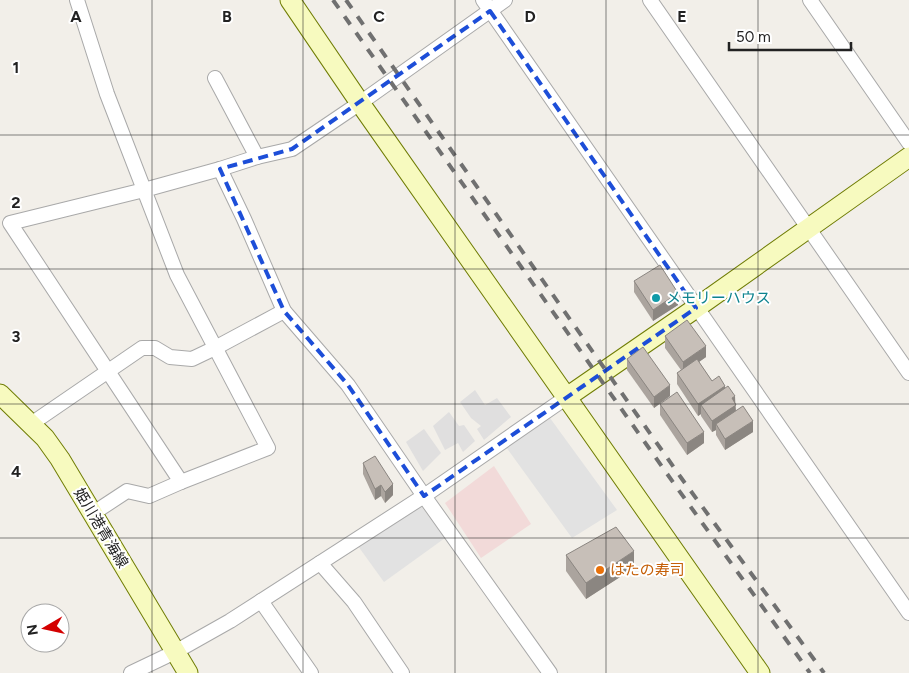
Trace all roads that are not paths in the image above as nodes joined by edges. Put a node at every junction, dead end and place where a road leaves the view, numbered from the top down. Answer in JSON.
{"nodes":[{"id":1,"x":78,"y":0,"type":"edge"},
{"id":2,"x":290,"y":0,"type":"edge"},
{"id":3,"x":506,"y":0,"type":"edge"},
{"id":4,"x":650,"y":0,"type":"edge"},
{"id":5,"x":810,"y":0,"type":"edge"},
{"id":6,"x":486,"y":5,"type":"edge"},
{"id":7,"x":215,"y":78,"type":"dead end"},
{"id":8,"x":360,"y":103,"type":"junction"},
{"id":9,"x":909,"y":143,"type":"edge"},
{"id":10,"x":256,"y":157,"type":"junction"},
{"id":11,"x":909,"y":158,"type":"edge"},
{"id":12,"x":220,"y":169,"type":"junction"},
{"id":13,"x":144,"y":190,"type":"junction"},
{"id":14,"x":808,"y":228,"type":"junction"},
{"id":15,"x":696,"y":308,"type":"junction"},
{"id":16,"x":284,"y":311,"type":"junction"},
{"id":17,"x":215,"y":348,"type":"junction"},
{"id":18,"x":107,"y":370,"type":"junction"},
{"id":19,"x":909,"y":373,"type":"edge"},
{"id":20,"x":0,"y":394,"type":"edge"},
{"id":21,"x":567,"y":397,"type":"junction"},
{"id":22,"x":31,"y":424,"type":"junction"},
{"id":23,"x":181,"y":482,"type":"junction"},
{"id":24,"x":424,"y":496,"type":"junction"},
{"id":25,"x":92,"y":514,"type":"junction"},
{"id":26,"x":320,"y":563,"type":"junction"},
{"id":27,"x":261,"y":601,"type":"junction"},
{"id":28,"x":909,"y":613,"type":"edge"},
{"id":29,"x":175,"y":652,"type":"junction"},
{"id":30,"x":131,"y":673,"type":"edge"},
{"id":31,"x":188,"y":673,"type":"edge"},
{"id":32,"x":312,"y":673,"type":"edge"},
{"id":33,"x":402,"y":673,"type":"edge"},
{"id":34,"x":550,"y":673,"type":"edge"},
{"id":35,"x":760,"y":673,"type":"edge"}],
"edges":[{"from":1,"to":13,"type":"street"},
{"from":2,"to":8,"type":"street"},
{"from":3,"to":6,"type":"street"},
{"from":4,"to":14,"type":"street"},
{"from":5,"to":9,"type":"street"},
{"from":6,"to":8,"type":"street"},
{"from":6,"to":15,"type":"street"},
{"from":7,"to":10,"type":"street"},
{"from":8,"to":10,"type":"street"},
{"from":8,"to":21,"type":"street"},
{"from":10,"to":12,"type":"street"},
{"from":11,"to":14,"type":"street"},
{"from":12,"to":13,"type":"street"},
{"from":12,"to":16,"type":"street"},
{"from":13,"to":17,"type":"street"},
{"from":13,"to":18,"type":"street"},
{"from":14,"to":15,"type":"street"},
{"from":14,"to":19,"type":"street"},
{"from":15,"to":21,"type":"street"},
{"from":15,"to":28,"type":"street"},
{"from":16,"to":17,"type":"street"},
{"from":16,"to":24,"type":"street"},
{"from":17,"to":18,"type":"street"},
{"from":17,"to":23,"type":"street"},
{"from":18,"to":22,"type":"street"},
{"from":18,"to":23,"type":"street"},
{"from":20,"to":22,"type":"street","name":"姫川港青海線"},
{"from":21,"to":24,"type":"street"},
{"from":21,"to":35,"type":"street"},
{"from":22,"to":25,"type":"street","name":"姫川港青海線"},
{"from":23,"to":25,"type":"street"},
{"from":24,"to":26,"type":"street"},
{"from":24,"to":34,"type":"street"},
{"from":25,"to":29,"type":"street","name":"姫川港青海線"},
{"from":26,"to":27,"type":"street"},
{"from":26,"to":33,"type":"street"},
{"from":27,"to":29,"type":"street"},
{"from":27,"to":32,"type":"street"},
{"from":29,"to":30,"type":"street"},
{"from":29,"to":31,"type":"street","name":"姫川港青海線"}]}
